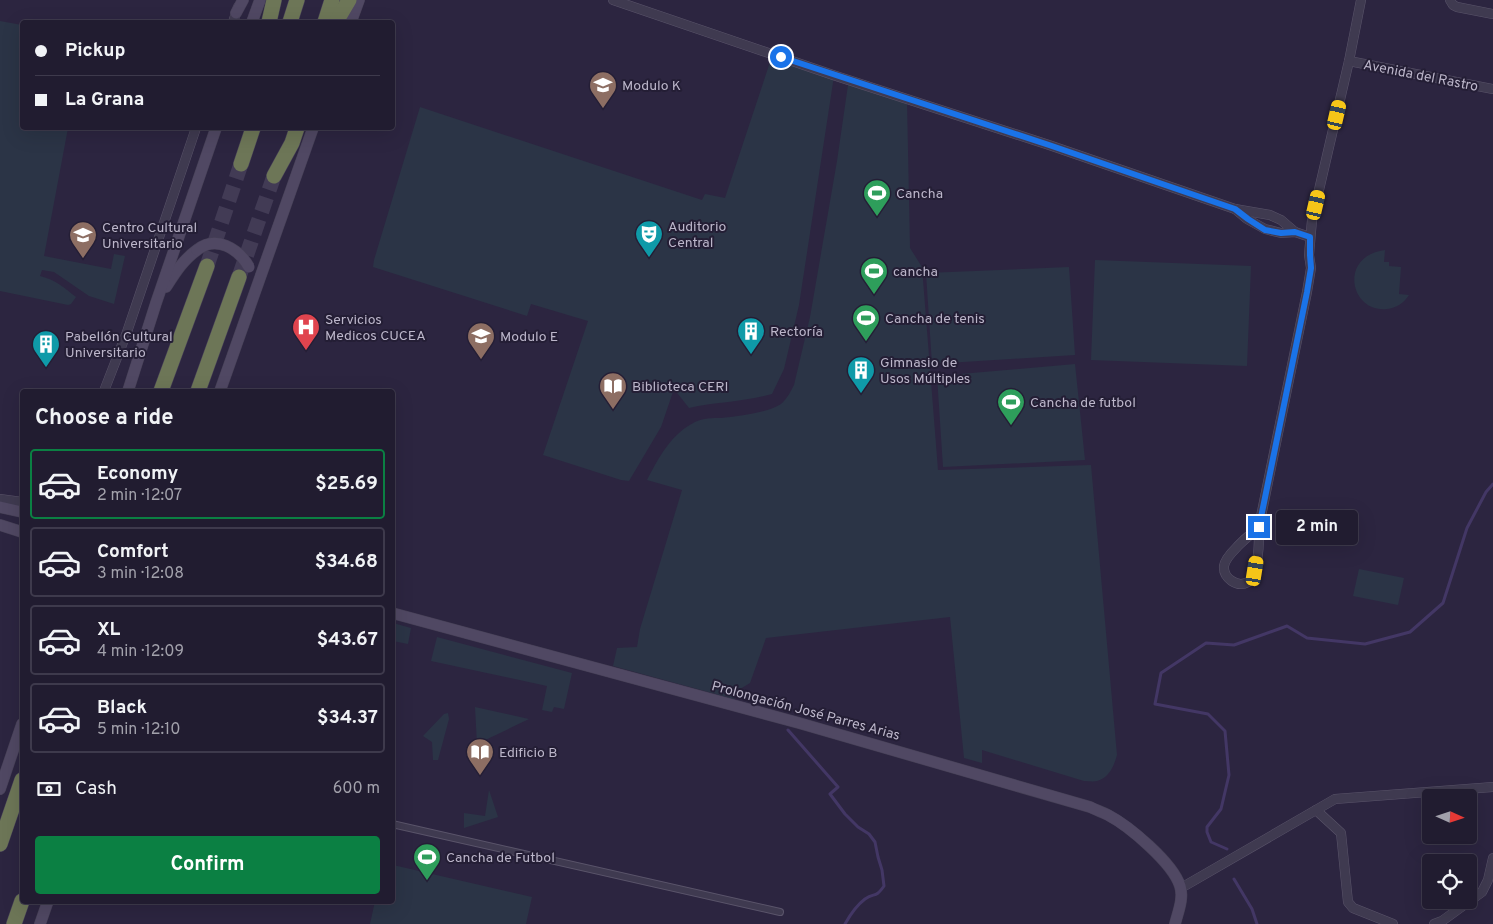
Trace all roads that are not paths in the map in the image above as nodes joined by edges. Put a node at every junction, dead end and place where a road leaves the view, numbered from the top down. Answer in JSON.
{"nodes":[{"id":1,"x":242,"y":0,"type":"edge"},
{"id":2,"x":260,"y":0,"type":"edge"},
{"id":3,"x":274,"y":0,"type":"edge"},
{"id":4,"x":298,"y":0,"type":"edge"},
{"id":5,"x":332,"y":0,"type":"edge"},
{"id":6,"x":349,"y":0,"type":"edge"},
{"id":7,"x":359,"y":0,"type":"edge"},
{"id":8,"x":613,"y":0,"type":"edge"},
{"id":9,"x":1361,"y":0,"type":"edge"},
{"id":10,"x":1450,"y":0,"type":"edge"},
{"id":11,"x":1493,"y":14,"type":"edge"},
{"id":12,"x":234,"y":18,"type":"edge"},
{"id":13,"x":253,"y":20,"type":"edge"},
{"id":14,"x":269,"y":20,"type":"edge"},
{"id":15,"x":291,"y":20,"type":"edge"},
{"id":16,"x":326,"y":20,"type":"edge"},
{"id":17,"x":337,"y":20,"type":"edge"},
{"id":18,"x":352,"y":20,"type":"edge"},
{"id":19,"x":1349,"y":62,"type":"junction"},
{"id":20,"x":1493,"y":88,"type":"edge"},
{"id":21,"x":195,"y":130,"type":"edge"},
{"id":22,"x":215,"y":130,"type":"edge"},
{"id":23,"x":246,"y":130,"type":"edge"},
{"id":24,"x":252,"y":130,"type":"edge"},
{"id":25,"x":289,"y":130,"type":"edge"},
{"id":26,"x":296,"y":130,"type":"edge"},
{"id":27,"x":312,"y":130,"type":"edge"},
{"id":28,"x":1235,"y":209,"type":"junction"},
{"id":29,"x":1295,"y":232,"type":"junction"},
{"id":30,"x":1310,"y":237,"type":"junction"},
{"id":31,"x":207,"y":266,"type":"tunnel mouth"},
{"id":32,"x":244,"y":272,"type":"junction"},
{"id":33,"x":251,"y":301,"type":"junction"},
{"id":34,"x":156,"y":303,"type":"junction"},
{"id":35,"x":105,"y":389,"type":"edge"},
{"id":36,"x":129,"y":389,"type":"edge"},
{"id":37,"x":162,"y":389,"type":"edge"},
{"id":38,"x":199,"y":389,"type":"edge"},
{"id":39,"x":221,"y":389,"type":"edge"},
{"id":40,"x":0,"y":499,"type":"edge"},
{"id":41,"x":20,"y":502,"type":"edge"},
{"id":42,"x":0,"y":507,"type":"edge"},
{"id":43,"x":20,"y":512,"type":"edge"},
{"id":44,"x":0,"y":525,"type":"edge"},
{"id":45,"x":20,"y":531,"type":"edge"},
{"id":46,"x":1258,"y":531,"type":"junction"},
{"id":47,"x":395,"y":614,"type":"edge"},
{"id":48,"x":20,"y":730,"type":"edge"},
{"id":49,"x":20,"y":786,"type":"edge"},
{"id":50,"x":1493,"y":787,"type":"edge"},
{"id":51,"x":0,"y":789,"type":"edge"},
{"id":52,"x":1316,"y":810,"type":"junction"},
{"id":53,"x":395,"y":825,"type":"edge"},
{"id":54,"x":0,"y":844,"type":"edge"},
{"id":55,"x":1493,"y":858,"type":"edge"},
{"id":56,"x":1181,"y":888,"type":"junction"},
{"id":57,"x":21,"y":904,"type":"edge"},
{"id":58,"x":47,"y":904,"type":"edge"},
{"id":59,"x":780,"y":912,"type":"dead end"},
{"id":60,"x":14,"y":924,"type":"edge"},
{"id":61,"x":40,"y":924,"type":"edge"},
{"id":62,"x":1175,"y":924,"type":"edge"},
{"id":63,"x":1393,"y":924,"type":"edge"},
{"id":64,"x":1434,"y":924,"type":"edge"}],
"edges":[{"from":1,"to":12,"type":"main road"},
{"from":2,"to":13,"type":"main road"},
{"from":3,"to":14,"type":"highway"},
{"from":4,"to":15,"type":"highway"},
{"from":5,"to":16,"type":"highway"},
{"from":6,"to":17,"type":"highway"},
{"from":7,"to":18,"type":"main road"},
{"from":8,"to":28,"type":"street"},
{"from":9,"to":19,"type":"street"},
{"from":10,"to":11,"type":"street"},
{"from":19,"to":20,"type":"street","name":"Avenida del Rastro"},
{"from":19,"to":30,"type":"street"},
{"from":21,"to":35,"type":"street"},
{"from":22,"to":34,"type":"main road"},
{"from":23,"to":24,"type":"highway"},
{"from":25,"to":26,"type":"highway"},
{"from":27,"to":33,"type":"main road"},
{"from":28,"to":29,"type":"street"},
{"from":28,"to":29,"type":"street"},
{"from":29,"to":30,"type":"street"},
{"from":30,"to":46,"type":"street"},
{"from":31,"to":37,"type":"highway"},
{"from":32,"to":33,"type":"main road"},
{"from":32,"to":34,"type":"main road","bridge":true},
{"from":32,"to":38,"type":"highway"},
{"from":33,"to":39,"type":"main road"},
{"from":34,"to":36,"type":"main road"},
{"from":40,"to":41,"type":"street"},
{"from":42,"to":43,"type":"main road"},
{"from":44,"to":45,"type":"main road"},
{"from":46,"to":46,"type":"street"},
{"from":47,"to":56,"type":"main road","name":"Prolongación José Parres Arias"},
{"from":48,"to":51,"type":"main road"},
{"from":49,"to":54,"type":"highway"},
{"from":50,"to":52,"type":"street"},
{"from":52,"to":56,"type":"street"},
{"from":52,"to":63,"type":"street"},
{"from":53,"to":59,"type":"street"},
{"from":55,"to":64,"type":"street"},
{"from":56,"to":62,"type":"main road"},
{"from":57,"to":60,"type":"highway"},
{"from":58,"to":61,"type":"main road"}]}
